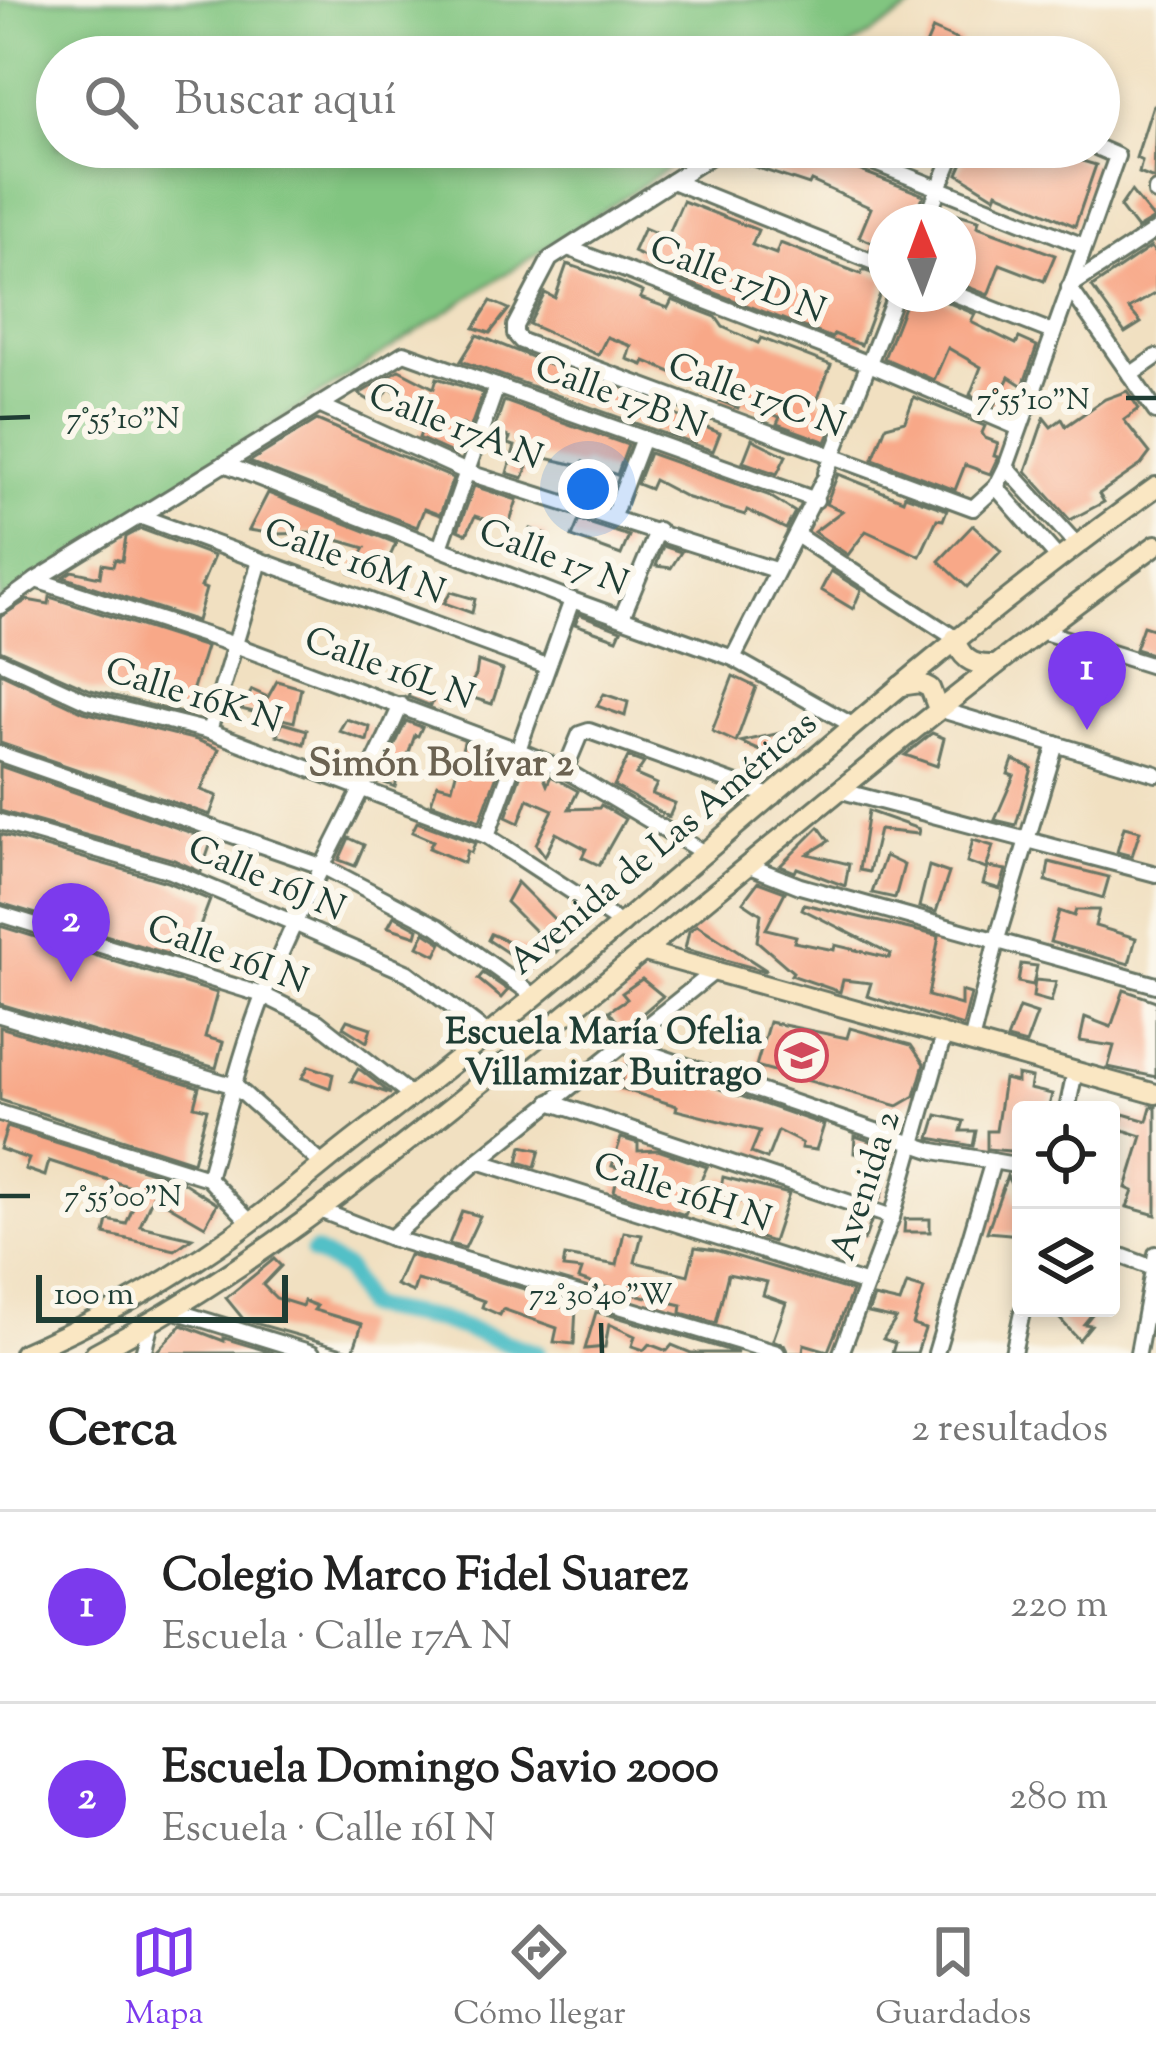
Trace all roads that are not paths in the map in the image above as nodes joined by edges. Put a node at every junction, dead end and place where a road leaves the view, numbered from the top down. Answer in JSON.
{"nodes":[{"id":1,"x":692,"y":168,"type":"edge"},
{"id":2,"x":887,"y":168,"type":"edge"},
{"id":3,"x":948,"y":168,"type":"edge"},
{"id":4,"x":1113,"y":168,"type":"edge"},
{"id":5,"x":672,"y":181,"type":"junction"},
{"id":6,"x":939,"y":189,"type":"junction"},
{"id":7,"x":933,"y":204,"type":"edge"},
{"id":8,"x":1156,"y":230,"type":"edge"},
{"id":9,"x":1084,"y":246,"type":"junction"},
{"id":10,"x":568,"y":248,"type":"junction"},
{"id":11,"x":868,"y":260,"type":"edge"},
{"id":12,"x":1069,"y":287,"type":"junction"},
{"id":13,"x":976,"y":302,"type":"edge"},
{"id":14,"x":888,"y":312,"type":"edge"},
{"id":15,"x":1052,"y":332,"type":"junction"},
{"id":16,"x":1156,"y":357,"type":"edge"},
{"id":17,"x":867,"y":363,"type":"junction"},
{"id":18,"x":1130,"y":375,"type":"junction"},
{"id":19,"x":496,"y":386,"type":"junction"},
{"id":20,"x":319,"y":405,"type":"junction"},
{"id":21,"x":1156,"y":412,"type":"edge"},
{"id":22,"x":1017,"y":427,"type":"junction"},
{"id":23,"x":643,"y":438,"type":"junction"},
{"id":24,"x":224,"y":464,"type":"junction"},
{"id":25,"x":1006,"y":467,"type":"junction"},
{"id":26,"x":827,"y":470,"type":"junction"},
{"id":27,"x":469,"y":472,"type":"junction"},
{"id":28,"x":996,"y":487,"type":"junction"},
{"id":29,"x":1156,"y":487,"type":"edge"},
{"id":30,"x":816,"y":500,"type":"junction"},
{"id":31,"x":140,"y":516,"type":"junction"},
{"id":32,"x":613,"y":516,"type":"junction"},
{"id":33,"x":658,"y":530,"type":"junction"},
{"id":34,"x":798,"y":536,"type":"junction"},
{"id":35,"x":1076,"y":544,"type":"junction"},
{"id":36,"x":440,"y":548,"type":"junction"},
{"id":37,"x":1151,"y":554,"type":"edge"},
{"id":38,"x":1058,"y":558,"type":"junction"},
{"id":39,"x":260,"y":561,"type":"junction"},
{"id":40,"x":775,"y":570,"type":"junction"},
{"id":41,"x":36,"y":580,"type":"junction"},
{"id":42,"x":572,"y":600,"type":"junction"},
{"id":43,"x":0,"y":606,"type":"edge"},
{"id":44,"x":622,"y":617,"type":"junction"},
{"id":45,"x":1041,"y":631,"type":"junction"},
{"id":46,"x":955,"y":638,"type":"junction"},
{"id":47,"x":235,"y":645,"type":"junction"},
{"id":48,"x":733,"y":658,"type":"junction"},
{"id":49,"x":0,"y":661,"type":"edge"},
{"id":50,"x":992,"y":665,"type":"junction"},
{"id":51,"x":547,"y":666,"type":"junction"},
{"id":52,"x":1156,"y":667,"type":"edge"},
{"id":53,"x":898,"y":687,"type":"junction"},
{"id":54,"x":401,"y":705,"type":"junction"},
{"id":55,"x":938,"y":709,"type":"junction"},
{"id":56,"x":854,"y":726,"type":"junction"},
{"id":57,"x":209,"y":731,"type":"junction"},
{"id":58,"x":1056,"y":744,"type":"junction"},
{"id":59,"x":517,"y":750,"type":"junction"},
{"id":60,"x":0,"y":754,"type":"edge"},
{"id":61,"x":565,"y":770,"type":"junction"},
{"id":62,"x":1156,"y":774,"type":"edge"},
{"id":63,"x":365,"y":789,"type":"junction"},
{"id":64,"x":842,"y":791,"type":"junction"},
{"id":65,"x":773,"y":796,"type":"junction"},
{"id":66,"x":0,"y":822,"type":"edge"},
{"id":67,"x":487,"y":836,"type":"junction"},
{"id":68,"x":1029,"y":839,"type":"junction"},
{"id":69,"x":706,"y":854,"type":"junction"},
{"id":70,"x":747,"y":865,"type":"junction"},
{"id":71,"x":325,"y":867,"type":"junction"},
{"id":72,"x":1156,"y":874,"type":"edge"},
{"id":73,"x":0,"y":914,"type":"edge"},
{"id":74,"x":294,"y":923,"type":"junction"},
{"id":75,"x":623,"y":925,"type":"junction"},
{"id":76,"x":998,"y":939,"type":"junction"},
{"id":77,"x":645,"y":952,"type":"junction"},
{"id":78,"x":715,"y":971,"type":"junction"},
{"id":79,"x":1156,"y":985,"type":"edge"},
{"id":80,"x":263,"y":995,"type":"junction"},
{"id":81,"x":536,"y":997,"type":"junction"},
{"id":82,"x":0,"y":1016,"type":"edge"},
{"id":83,"x":489,"y":1035,"type":"junction"},
{"id":84,"x":944,"y":1035,"type":"junction"},
{"id":85,"x":971,"y":1042,"type":"junction"},
{"id":86,"x":623,"y":1044,"type":"junction"},
{"id":87,"x":1075,"y":1071,"type":"junction"},
{"id":88,"x":236,"y":1086,"type":"junction"},
{"id":89,"x":1156,"y":1094,"type":"edge"},
{"id":90,"x":412,"y":1096,"type":"junction"},
{"id":91,"x":1069,"y":1101,"type":"edge"},
{"id":92,"x":550,"y":1102,"type":"junction"},
{"id":93,"x":0,"y":1113,"type":"edge"},
{"id":94,"x":914,"y":1142,"type":"junction"},
{"id":95,"x":478,"y":1161,"type":"junction"},
{"id":96,"x":993,"y":1161,"type":"junction"},
{"id":97,"x":322,"y":1164,"type":"junction"},
{"id":98,"x":1012,"y":1164,"type":"edge"},
{"id":99,"x":208,"y":1178,"type":"junction"},
{"id":100,"x":299,"y":1183,"type":"junction"},
{"id":101,"x":322,"y":1211,"type":"junction"},
{"id":102,"x":257,"y":1217,"type":"junction"},
{"id":103,"x":892,"y":1217,"type":"junction"},
{"id":104,"x":288,"y":1236,"type":"junction"},
{"id":105,"x":391,"y":1238,"type":"junction"},
{"id":106,"x":1120,"y":1254,"type":"edge"},
{"id":107,"x":1154,"y":1263,"type":"edge"},
{"id":108,"x":867,"y":1284,"type":"junction"},
{"id":109,"x":175,"y":1311,"type":"junction"},
{"id":110,"x":1021,"y":1317,"type":"edge"},
{"id":111,"x":151,"y":1323,"type":"junction"},
{"id":112,"x":24,"y":1353,"type":"edge"},
{"id":113,"x":95,"y":1353,"type":"edge"},
{"id":114,"x":143,"y":1353,"type":"edge"},
{"id":115,"x":310,"y":1353,"type":"edge"},
{"id":116,"x":777,"y":1353,"type":"edge"},
{"id":117,"x":842,"y":1353,"type":"edge"},
{"id":118,"x":936,"y":1353,"type":"edge"},
{"id":119,"x":1013,"y":1353,"type":"edge"},
{"id":120,"x":1138,"y":1353,"type":"edge"}],
"edges":[{"from":1,"to":5,"type":"street"},
{"from":2,"to":6,"type":"street"},
{"from":3,"to":6,"type":"street"},
{"from":4,"to":9,"type":"street"},
{"from":5,"to":10,"type":"street"},
{"from":5,"to":11,"type":"street"},
{"from":6,"to":7,"type":"street"},
{"from":6,"to":9,"type":"street"},
{"from":8,"to":12,"type":"street"},
{"from":9,"to":12,"type":"street"},
{"from":10,"to":17,"type":"street","name":"Calle 17D N"},
{"from":10,"to":26,"type":"street","name":"Calle 17C N"},
{"from":12,"to":15,"type":"street"},
{"from":12,"to":18,"type":"street"},
{"from":13,"to":15,"type":"street"},
{"from":14,"to":17,"type":"street"},
{"from":15,"to":22,"type":"street"},
{"from":16,"to":18,"type":"street"},
{"from":17,"to":22,"type":"street","name":"Calle 17D N"},
{"from":17,"to":26,"type":"street"},
{"from":18,"to":21,"type":"street"},
{"from":19,"to":20,"type":"street","name":"Calle 17B N"},
{"from":19,"to":23,"type":"street","name":"Calle 17B N"},
{"from":19,"to":27,"type":"street"},
{"from":20,"to":24,"type":"street"},
{"from":20,"to":27,"type":"street","name":"Calle 17A N"},
{"from":22,"to":25,"type":"street"},
{"from":23,"to":30,"type":"street","name":"Calle 17B N"},
{"from":23,"to":32,"type":"street"},
{"from":24,"to":31,"type":"street"},
{"from":24,"to":36,"type":"street","name":"Calle 17 N"},
{"from":25,"to":28,"type":"street"},
{"from":25,"to":35,"type":"street"},
{"from":26,"to":28,"type":"street","name":"Calle 17C N"},
{"from":26,"to":30,"type":"street"},
{"from":27,"to":32,"type":"street","name":"Calle 17A N"},
{"from":27,"to":36,"type":"street"},
{"from":28,"to":38,"type":"street"},
{"from":29,"to":35,"type":"main road","name":"Avenida de Las Américas"},
{"from":30,"to":34,"type":"street"},
{"from":31,"to":39,"type":"street","name":"Calle 16M N"},
{"from":31,"to":41,"type":"street"},
{"from":32,"to":33,"type":"street","name":"Calle 17A N"},
{"from":33,"to":40,"type":"street","name":"Calle 17A N"},
{"from":33,"to":44,"type":"street"},
{"from":34,"to":40,"type":"street"},
{"from":34,"to":46,"type":"street"},
{"from":35,"to":38,"type":"main road","name":"Avenida de Las Américas"},
{"from":36,"to":42,"type":"street","name":"Calle 17 N"},
{"from":37,"to":45,"type":"main road","name":"Avenida de Las Américas"},
{"from":38,"to":46,"type":"main road","name":"Avenida de Las Américas"},
{"from":39,"to":47,"type":"street"},
{"from":39,"to":51,"type":"street","name":"Calle 16M N"},
{"from":40,"to":48,"type":"street"},
{"from":41,"to":43,"type":"street"},
{"from":41,"to":47,"type":"street","name":"Calle 16L N"},
{"from":42,"to":44,"type":"street","name":"Calle 17 N"},
{"from":42,"to":51,"type":"street"},
{"from":44,"to":48,"type":"street","name":"Calle 17 N"},
{"from":45,"to":50,"type":"main road","name":"Avenida de Las Américas"},
{"from":45,"to":52,"type":"street"},
{"from":46,"to":50,"type":"main road"},
{"from":46,"to":53,"type":"main road","name":"Avenida de Las Américas"},
{"from":47,"to":54,"type":"street","name":"Calle 16L N"},
{"from":47,"to":57,"type":"street"},
{"from":48,"to":56,"type":"street","name":"Calle 17 N"},
{"from":49,"to":57,"type":"street","name":"Calle 16K N"},
{"from":50,"to":55,"type":"main road","name":"Avenida de Las Américas"},
{"from":51,"to":59,"type":"street"},
{"from":53,"to":55,"type":"main road"},
{"from":53,"to":56,"type":"main road","name":"Avenida de Las Américas"},
{"from":54,"to":59,"type":"street","name":"Calle 16L N"},
{"from":54,"to":63,"type":"street"},
{"from":55,"to":58,"type":"street"},
{"from":55,"to":64,"type":"main road","name":"Avenida de Las Américas"},
{"from":56,"to":65,"type":"main road","name":"Avenida de Las Américas"},
{"from":57,"to":63,"type":"street","name":"Calle 16K N"},
{"from":58,"to":62,"type":"street"},
{"from":58,"to":68,"type":"street"},
{"from":59,"to":61,"type":"street","name":"Calle 16L N"},
{"from":59,"to":67,"type":"street"},
{"from":60,"to":71,"type":"street"},
{"from":61,"to":65,"type":"street"},
{"from":61,"to":69,"type":"street","name":"Calle 16L N"},
{"from":63,"to":67,"type":"street","name":"Calle 16K N"},
{"from":63,"to":71,"type":"street"},
{"from":64,"to":68,"type":"street"},
{"from":64,"to":70,"type":"main road","name":"Avenida de Las Américas"},
{"from":65,"to":69,"type":"main road","name":"Avenida de Las Américas"},
{"from":66,"to":74,"type":"street","name":"Calle 16J N"},
{"from":67,"to":75,"type":"street","name":"Calle 16K N"},
{"from":68,"to":72,"type":"street"},
{"from":68,"to":76,"type":"street"},
{"from":69,"to":75,"type":"main road","name":"Avenida de Las Américas"},
{"from":70,"to":76,"type":"street"},
{"from":70,"to":77,"type":"main road","name":"Avenida de Las Américas"},
{"from":71,"to":74,"type":"street"},
{"from":71,"to":81,"type":"street"},
{"from":73,"to":80,"type":"street","name":"Calle 16I N"},
{"from":74,"to":80,"type":"street"},
{"from":74,"to":83,"type":"street","name":"Calle 16J N"},
{"from":75,"to":81,"type":"main road","name":"Avenida de Las Américas"},
{"from":76,"to":79,"type":"street"},
{"from":76,"to":85,"type":"street"},
{"from":77,"to":78,"type":"main road"},
{"from":77,"to":101,"type":"main road","name":"Avenida de Las Américas"},
{"from":78,"to":84,"type":"main road"},
{"from":78,"to":86,"type":"street"},
{"from":80,"to":88,"type":"street"},
{"from":80,"to":90,"type":"street","name":"Calle 16I N"},
{"from":81,"to":83,"type":"main road","name":"Avenida de Las Américas"},
{"from":82,"to":88,"type":"street"},
{"from":83,"to":90,"type":"main road","name":"Avenida de Las Américas"},
{"from":84,"to":85,"type":"main road"},
{"from":84,"to":94,"type":"street","name":"Avenida 2"},
{"from":85,"to":87,"type":"main road"},
{"from":86,"to":92,"type":"street"},
{"from":86,"to":94,"type":"street"},
{"from":87,"to":89,"type":"main road"},
{"from":87,"to":91,"type":"street"},
{"from":88,"to":97,"type":"street"},
{"from":88,"to":99,"type":"street"},
{"from":90,"to":97,"type":"main road","name":"Avenida de Las Américas"},
{"from":92,"to":95,"type":"street"},
{"from":92,"to":103,"type":"street"},
{"from":93,"to":99,"type":"street"},
{"from":94,"to":96,"type":"street"},
{"from":94,"to":103,"type":"street","name":"Avenida 2"},
{"from":95,"to":105,"type":"street"},
{"from":95,"to":108,"type":"street","name":"Calle 16H N"},
{"from":96,"to":98,"type":"street"},
{"from":96,"to":118,"type":"street"},
{"from":97,"to":100,"type":"main road","name":"Avenida de Las Américas"},
{"from":99,"to":102,"type":"street"},
{"from":100,"to":101,"type":"main road"},
{"from":100,"to":102,"type":"main road","name":"Avenida de Las Américas"},
{"from":101,"to":104,"type":"main road","name":"Avenida de Las Américas"},
{"from":101,"to":105,"type":"street"},
{"from":102,"to":104,"type":"main road"},
{"from":102,"to":112,"type":"main road","name":"Avenida de Las Américas"},
{"from":103,"to":108,"type":"street","name":"Avenida 2"},
{"from":104,"to":109,"type":"main road","name":"Avenida de Las Américas"},
{"from":105,"to":116,"type":"street"},
{"from":106,"to":107,"type":"street"},
{"from":107,"to":120,"type":"street"},
{"from":108,"to":117,"type":"street","name":"Avenida 2"},
{"from":109,"to":111,"type":"main road","name":"Avenida de Las Américas"},
{"from":109,"to":115,"type":"street"},
{"from":110,"to":119,"type":"street"},
{"from":111,"to":113,"type":"main road","name":"Avenida de Las Américas"},
{"from":111,"to":114,"type":"street"}]}
